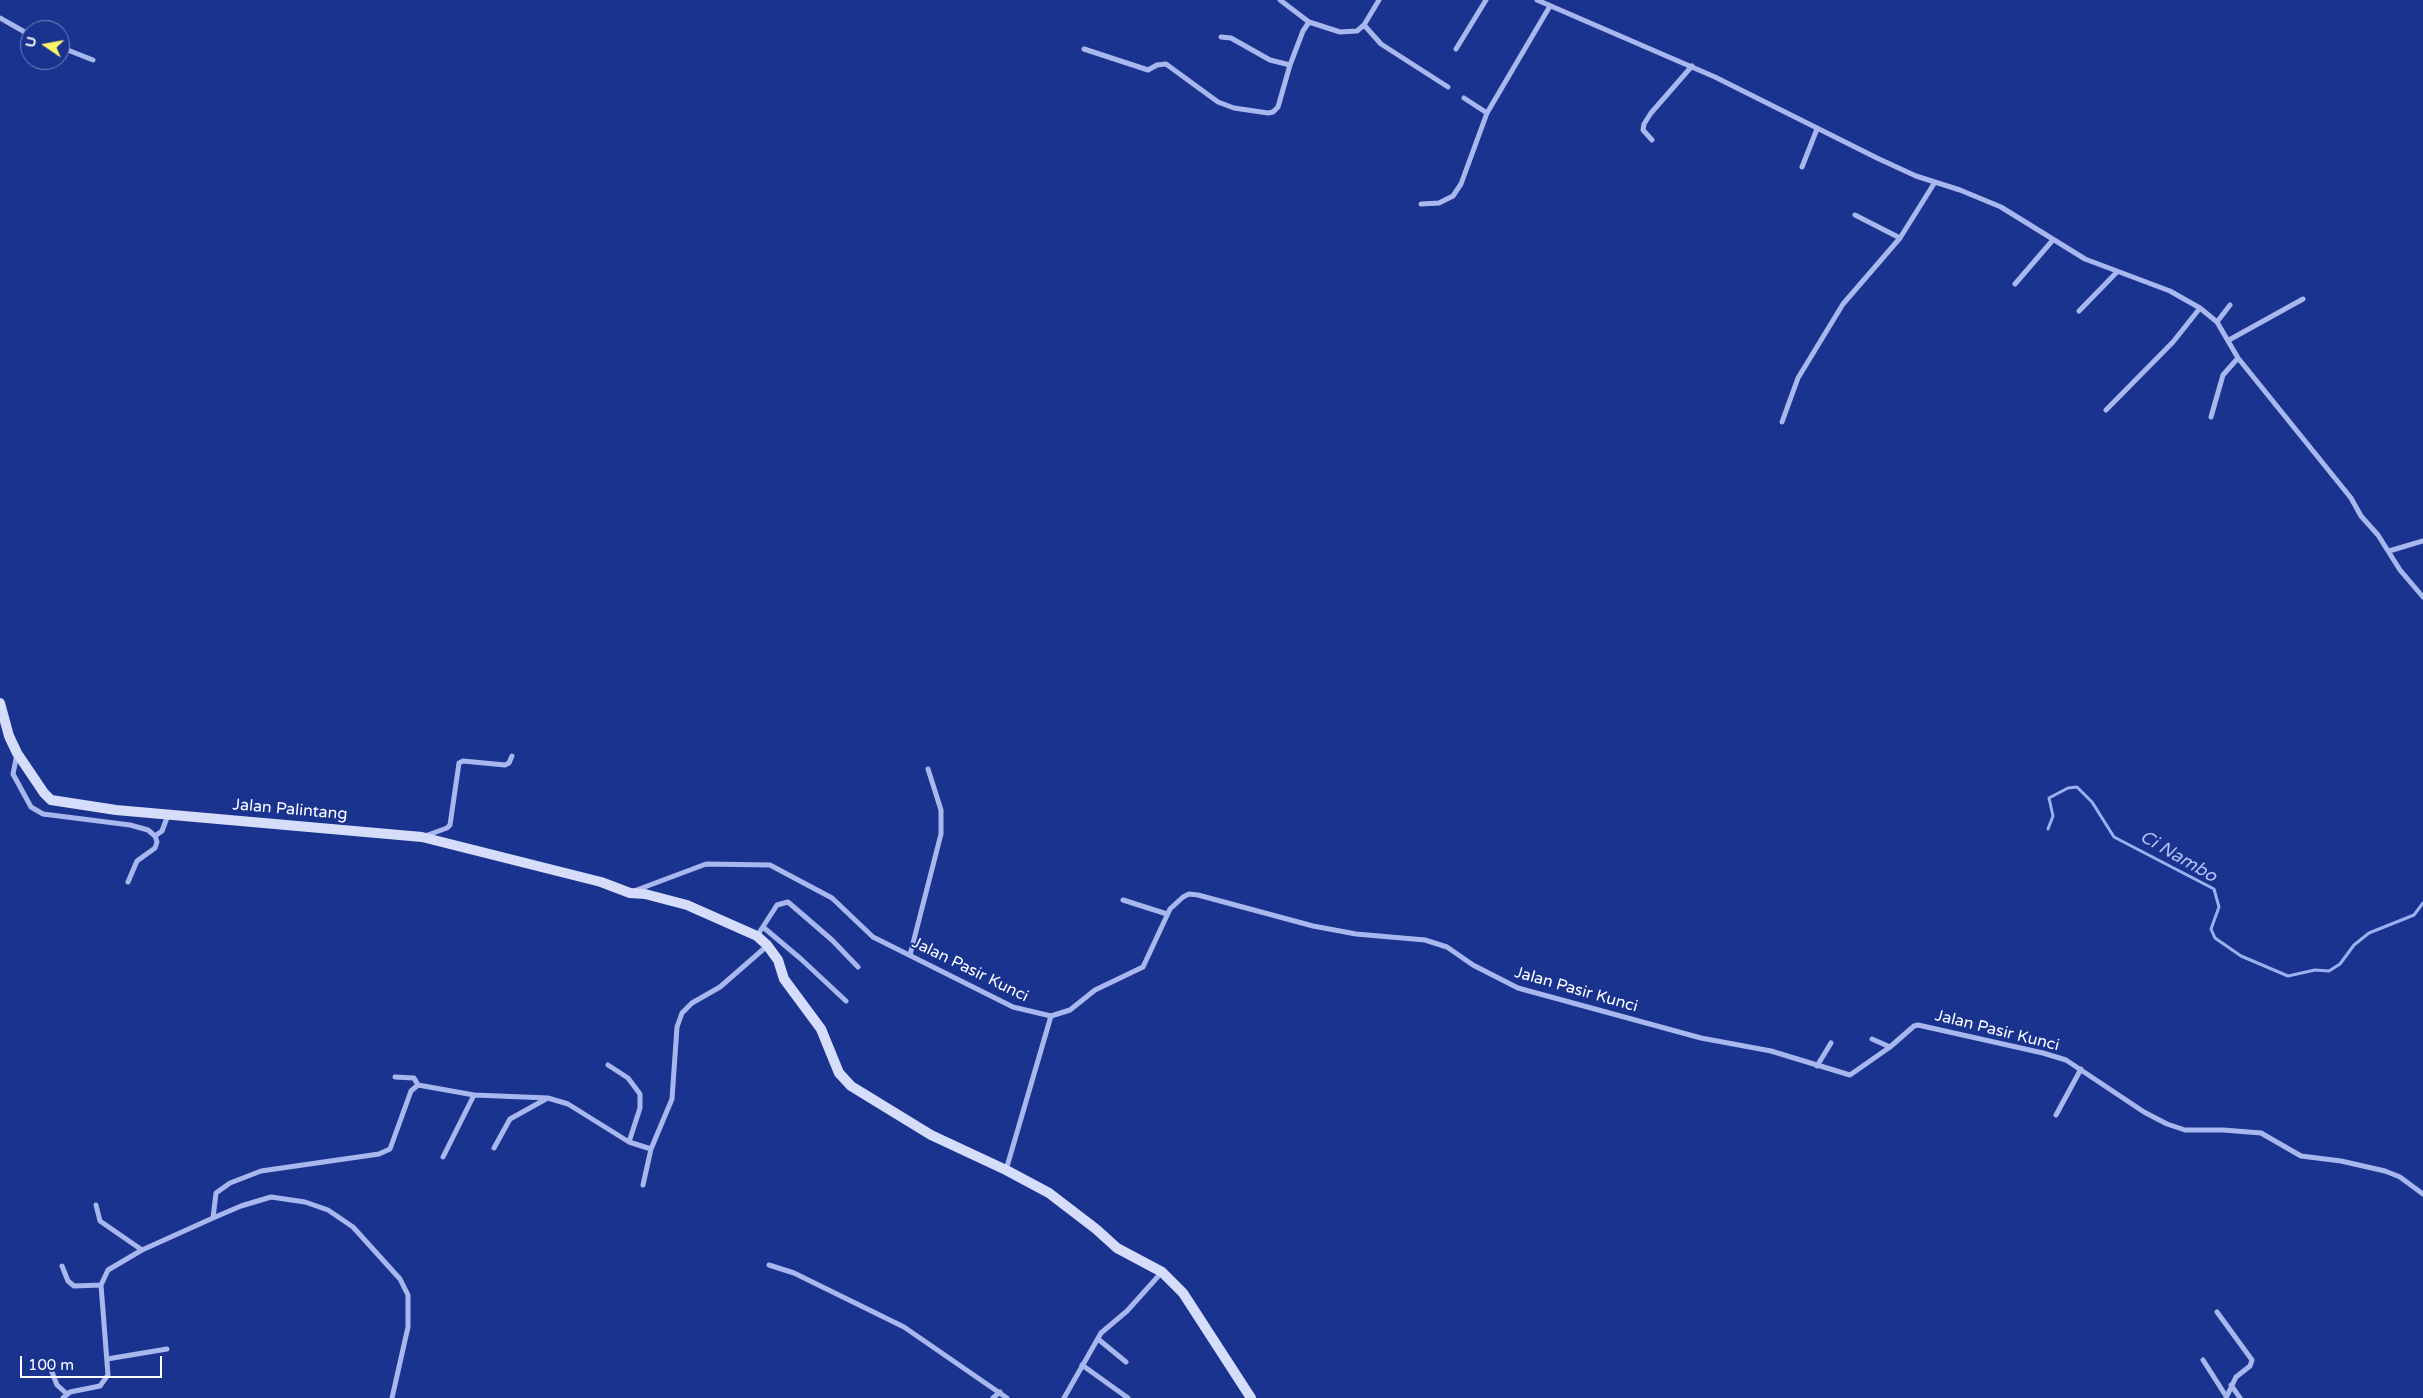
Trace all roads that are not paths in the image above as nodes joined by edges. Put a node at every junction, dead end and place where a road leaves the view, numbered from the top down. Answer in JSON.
{"nodes":[{"id":1,"x":1280,"y":0,"type":"edge"},
{"id":2,"x":1379,"y":0,"type":"edge"},
{"id":3,"x":1486,"y":0,"type":"edge"},
{"id":4,"x":1537,"y":0,"type":"edge"},
{"id":5,"x":1550,"y":6,"type":"junction"},
{"id":6,"x":0,"y":18,"type":"edge"},
{"id":7,"x":1309,"y":22,"type":"junction"},
{"id":8,"x":1364,"y":25,"type":"junction"},
{"id":9,"x":20,"y":29,"type":"edge"},
{"id":10,"x":1221,"y":38,"type":"dead end"},
{"id":11,"x":1084,"y":49,"type":"dead end"},
{"id":12,"x":1456,"y":49,"type":"dead end"},
{"id":13,"x":70,"y":51,"type":"edge"},
{"id":14,"x":93,"y":60,"type":"dead end"},
{"id":15,"x":1290,"y":65,"type":"junction"},
{"id":16,"x":1692,"y":66,"type":"junction"},
{"id":17,"x":1448,"y":87,"type":"dead end"},
{"id":18,"x":1464,"y":98,"type":"dead end"},
{"id":19,"x":1487,"y":113,"type":"junction"},
{"id":20,"x":1817,"y":129,"type":"junction"},
{"id":21,"x":1652,"y":140,"type":"dead end"},
{"id":22,"x":1802,"y":167,"type":"dead end"},
{"id":23,"x":1935,"y":182,"type":"junction"},
{"id":24,"x":1421,"y":204,"type":"dead end"},
{"id":25,"x":1855,"y":215,"type":"dead end"},
{"id":26,"x":1900,"y":238,"type":"junction"},
{"id":27,"x":2052,"y":241,"type":"junction"},
{"id":28,"x":2117,"y":272,"type":"junction"},
{"id":29,"x":2015,"y":284,"type":"dead end"},
{"id":30,"x":2303,"y":299,"type":"dead end"},
{"id":31,"x":2230,"y":305,"type":"dead end"},
{"id":32,"x":2200,"y":308,"type":"junction"},
{"id":33,"x":2079,"y":311,"type":"dead end"},
{"id":34,"x":2217,"y":322,"type":"junction"},
{"id":35,"x":2229,"y":340,"type":"junction"},
{"id":36,"x":2238,"y":358,"type":"junction"},
{"id":37,"x":2106,"y":410,"type":"dead end"},
{"id":38,"x":2211,"y":417,"type":"dead end"},
{"id":39,"x":1782,"y":422,"type":"dead end"},
{"id":40,"x":2423,"y":541,"type":"edge"},
{"id":41,"x":2389,"y":552,"type":"junction"},
{"id":42,"x":2423,"y":597,"type":"edge"},
{"id":43,"x":0,"y":703,"type":"edge"},
{"id":44,"x":17,"y":753,"type":"junction"},
{"id":45,"x":512,"y":756,"type":"dead end"},
{"id":46,"x":928,"y":769,"type":"dead end"},
{"id":47,"x":116,"y":810,"type":"junction"},
{"id":48,"x":168,"y":815,"type":"junction"},
{"id":49,"x":114,"y":822,"type":"junction"},
{"id":50,"x":155,"y":836,"type":"junction"},
{"id":51,"x":422,"y":837,"type":"junction"},
{"id":52,"x":128,"y":882,"type":"dead end"},
{"id":53,"x":630,"y":893,"type":"junction"},
{"id":54,"x":1123,"y":900,"type":"dead end"},
{"id":55,"x":1168,"y":914,"type":"junction"},
{"id":56,"x":763,"y":927,"type":"junction"},
{"id":57,"x":757,"y":936,"type":"junction"},
{"id":58,"x":767,"y":945,"type":"junction"},
{"id":59,"x":910,"y":954,"type":"junction"},
{"id":60,"x":858,"y":967,"type":"dead end"},
{"id":61,"x":846,"y":1001,"type":"dead end"},
{"id":62,"x":1052,"y":1016,"type":"junction"},
{"id":63,"x":1872,"y":1039,"type":"dead end"},
{"id":64,"x":1831,"y":1043,"type":"dead end"},
{"id":65,"x":1890,"y":1047,"type":"junction"},
{"id":66,"x":608,"y":1065,"type":"dead end"},
{"id":67,"x":1817,"y":1066,"type":"junction"},
{"id":68,"x":2081,"y":1069,"type":"junction"},
{"id":69,"x":395,"y":1077,"type":"dead end"},
{"id":70,"x":418,"y":1085,"type":"junction"},
{"id":71,"x":474,"y":1095,"type":"junction"},
{"id":72,"x":548,"y":1098,"type":"junction"},
{"id":73,"x":2056,"y":1115,"type":"dead end"},
{"id":74,"x":629,"y":1142,"type":"junction"},
{"id":75,"x":494,"y":1148,"type":"dead end"},
{"id":76,"x":651,"y":1149,"type":"junction"},
{"id":77,"x":443,"y":1157,"type":"dead end"},
{"id":78,"x":1006,"y":1170,"type":"junction"},
{"id":79,"x":643,"y":1186,"type":"dead end"},
{"id":80,"x":2423,"y":1194,"type":"edge"},
{"id":81,"x":96,"y":1205,"type":"dead end"},
{"id":82,"x":213,"y":1218,"type":"junction"},
{"id":83,"x":142,"y":1250,"type":"junction"},
{"id":84,"x":769,"y":1265,"type":"dead end"},
{"id":85,"x":62,"y":1266,"type":"dead end"},
{"id":86,"x":1162,"y":1272,"type":"junction"},
{"id":87,"x":101,"y":1285,"type":"junction"},
{"id":88,"x":2217,"y":1312,"type":"dead end"},
{"id":89,"x":1098,"y":1340,"type":"junction"},
{"id":90,"x":168,"y":1349,"type":"dead end"},
{"id":91,"x":107,"y":1359,"type":"junction"},
{"id":92,"x":2203,"y":1360,"type":"dead end"},
{"id":93,"x":1126,"y":1362,"type":"dead end"},
{"id":94,"x":1082,"y":1365,"type":"junction"},
{"id":95,"x":50,"y":1367,"type":"dead end"},
{"id":96,"x":2231,"y":1385,"type":"junction"},
{"id":97,"x":1000,"y":1392,"type":"junction"},
{"id":98,"x":65,"y":1396,"type":"edge"},
{"id":99,"x":2226,"y":1397,"type":"edge"},
{"id":100,"x":392,"y":1398,"type":"edge"},
{"id":101,"x":993,"y":1398,"type":"edge"},
{"id":102,"x":1007,"y":1398,"type":"edge"},
{"id":103,"x":1064,"y":1398,"type":"edge"},
{"id":104,"x":1128,"y":1398,"type":"edge"},
{"id":105,"x":1251,"y":1398,"type":"edge"},
{"id":106,"x":2240,"y":1398,"type":"edge"}],
"edges":[{"from":1,"to":7,"type":"street"},
{"from":2,"to":8,"type":"street"},
{"from":3,"to":12,"type":"street"},
{"from":4,"to":5,"type":"street"},
{"from":5,"to":16,"type":"street"},
{"from":5,"to":19,"type":"street"},
{"from":6,"to":9,"type":"street"},
{"from":7,"to":8,"type":"street"},
{"from":7,"to":15,"type":"street"},
{"from":8,"to":17,"type":"street"},
{"from":10,"to":15,"type":"street"},
{"from":11,"to":15,"type":"street"},
{"from":13,"to":14,"type":"street"},
{"from":16,"to":20,"type":"street"},
{"from":16,"to":21,"type":"street"},
{"from":18,"to":19,"type":"street"},
{"from":19,"to":24,"type":"street"},
{"from":20,"to":22,"type":"street"},
{"from":20,"to":23,"type":"street"},
{"from":23,"to":26,"type":"street"},
{"from":23,"to":27,"type":"street"},
{"from":25,"to":26,"type":"street"},
{"from":26,"to":39,"type":"street"},
{"from":27,"to":28,"type":"street"},
{"from":27,"to":29,"type":"street"},
{"from":28,"to":32,"type":"street"},
{"from":28,"to":33,"type":"street"},
{"from":30,"to":35,"type":"street"},
{"from":31,"to":34,"type":"street"},
{"from":32,"to":34,"type":"street"},
{"from":32,"to":37,"type":"street"},
{"from":34,"to":35,"type":"street"},
{"from":35,"to":36,"type":"street"},
{"from":36,"to":38,"type":"street"},
{"from":36,"to":41,"type":"street"},
{"from":40,"to":41,"type":"street"},
{"from":41,"to":42,"type":"street"},
{"from":43,"to":44,"type":"street","name":"Jalan Palintang"},
{"from":44,"to":47,"type":"street","name":"Jalan Palintang"},
{"from":44,"to":49,"type":"street"},
{"from":45,"to":51,"type":"street"},
{"from":46,"to":59,"type":"street"},
{"from":47,"to":48,"type":"street","name":"Jalan Palintang"},
{"from":47,"to":49,"type":"street"},
{"from":48,"to":50,"type":"street"},
{"from":48,"to":51,"type":"street","name":"Jalan Palintang"},
{"from":49,"to":50,"type":"street"},
{"from":50,"to":52,"type":"street"},
{"from":51,"to":53,"type":"street","name":"Jalan Palintang"},
{"from":53,"to":57,"type":"street","name":"Jalan Palintang"},
{"from":53,"to":59,"type":"street","name":"Jalan Pasir Kunci"},
{"from":54,"to":55,"type":"street"},
{"from":55,"to":62,"type":"street","name":"Jalan Pasir Kunci"},
{"from":55,"to":67,"type":"street","name":"Jalan Pasir Kunci"},
{"from":56,"to":57,"type":"street"},
{"from":56,"to":60,"type":"street"},
{"from":56,"to":61,"type":"street"},
{"from":57,"to":58,"type":"street","name":"Jalan Palintang"},
{"from":58,"to":76,"type":"street"},
{"from":58,"to":78,"type":"street","name":"Jalan Palintang"},
{"from":59,"to":62,"type":"street","name":"Jalan Pasir Kunci"},
{"from":62,"to":78,"type":"street"},
{"from":63,"to":65,"type":"street"},
{"from":64,"to":67,"type":"street"},
{"from":65,"to":67,"type":"street","name":"Jalan Pasir Kunci"},
{"from":65,"to":68,"type":"street","name":"Jalan Pasir Kunci"},
{"from":66,"to":74,"type":"street"},
{"from":68,"to":73,"type":"street"},
{"from":68,"to":80,"type":"street","name":"Jalan Pasir Kunci"},
{"from":69,"to":70,"type":"street"},
{"from":70,"to":71,"type":"street"},
{"from":70,"to":82,"type":"street"},
{"from":71,"to":72,"type":"street"},
{"from":71,"to":77,"type":"street"},
{"from":72,"to":74,"type":"street"},
{"from":72,"to":75,"type":"street"},
{"from":74,"to":76,"type":"street"},
{"from":76,"to":79,"type":"street"},
{"from":78,"to":86,"type":"street","name":"Jalan Palintang"},
{"from":81,"to":83,"type":"street"},
{"from":82,"to":83,"type":"street"},
{"from":82,"to":100,"type":"street"},
{"from":83,"to":87,"type":"street"},
{"from":84,"to":97,"type":"street"},
{"from":85,"to":87,"type":"street"},
{"from":86,"to":89,"type":"street"},
{"from":86,"to":105,"type":"street","name":"Jalan Palintang"},
{"from":87,"to":91,"type":"street"},
{"from":88,"to":96,"type":"street"},
{"from":89,"to":93,"type":"street"},
{"from":89,"to":94,"type":"street"},
{"from":90,"to":91,"type":"street"},
{"from":91,"to":98,"type":"street"},
{"from":92,"to":99,"type":"street"},
{"from":94,"to":103,"type":"street"},
{"from":94,"to":104,"type":"street"},
{"from":95,"to":98,"type":"street"},
{"from":96,"to":99,"type":"street"},
{"from":96,"to":106,"type":"street"},
{"from":97,"to":101,"type":"street"},
{"from":97,"to":102,"type":"street"}]}
